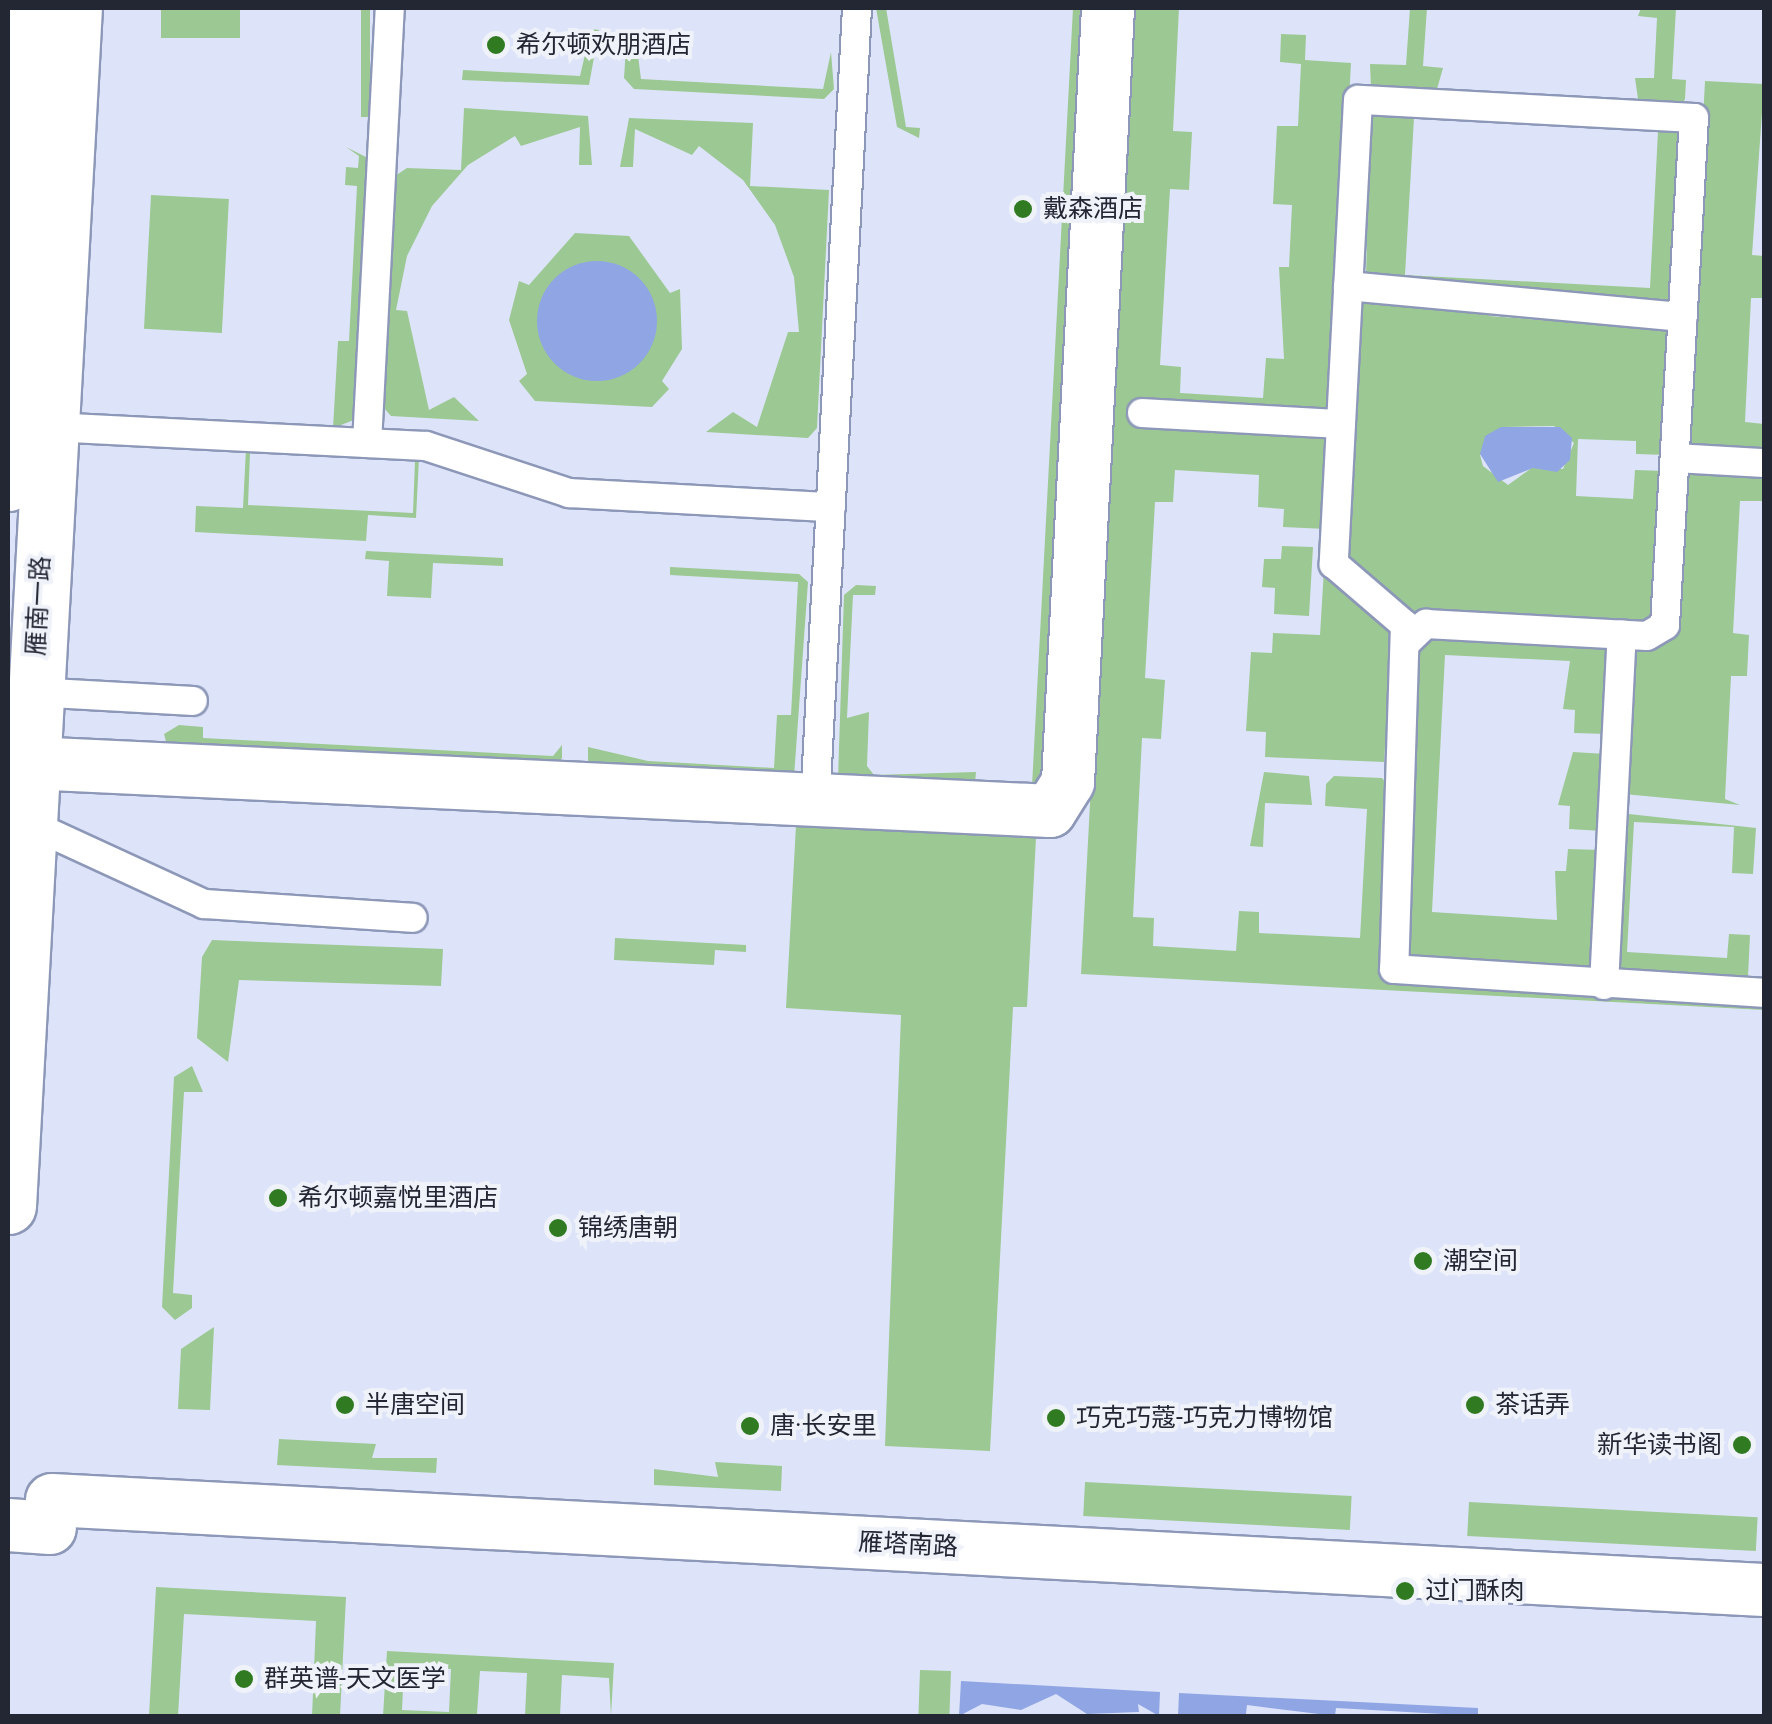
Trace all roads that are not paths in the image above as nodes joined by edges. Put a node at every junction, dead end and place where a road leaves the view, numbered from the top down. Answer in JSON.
{"nodes":[{"id":1,"x":34,"y":8,"type":"edge"},
{"id":2,"x":74,"y":8,"type":"edge"},
{"id":3,"x":390,"y":8,"type":"edge"},
{"id":4,"x":857,"y":8,"type":"edge"},
{"id":5,"x":1108,"y":8,"type":"edge"},
{"id":6,"x":1348,"y":286,"type":"junction"},
{"id":7,"x":1683,"y":317,"type":"junction"},
{"id":8,"x":11,"y":368,"type":"edge"},
{"id":9,"x":1142,"y":412,"type":"dead end"},
{"id":10,"x":1341,"y":424,"type":"junction"},
{"id":11,"x":50,"y":427,"type":"junction"},
{"id":12,"x":367,"y":443,"type":"junction"},
{"id":13,"x":1676,"y":458,"type":"junction"},
{"id":14,"x":1764,"y":463,"type":"edge"},
{"id":15,"x":8,"y":483,"type":"edge"},
{"id":16,"x":831,"y":507,"type":"junction"},
{"id":17,"x":1416,"y":633,"type":"junction"},
{"id":18,"x":1622,"y":634,"type":"junction"},
{"id":19,"x":34,"y":692,"type":"junction"},
{"id":20,"x":194,"y":701,"type":"dead end"},
{"id":21,"x":30,"y":763,"type":"junction"},
{"id":22,"x":815,"y":804,"type":"junction"},
{"id":23,"x":28,"y":824,"type":"junction"},
{"id":24,"x":413,"y":918,"type":"dead end"},
{"id":25,"x":1604,"y":984,"type":"junction"},
{"id":26,"x":1764,"y":993,"type":"edge"},
{"id":27,"x":8,"y":1206,"type":"edge"},
{"id":28,"x":37,"y":1518,"type":"edge"},
{"id":29,"x":1764,"y":1590,"type":"edge"}],
"edges":[{"from":1,"to":8,"type":"main road"},
{"from":2,"to":11,"type":"main road","name":"雁南一路"},
{"from":3,"to":12,"type":"lane"},
{"from":4,"to":16,"type":"lane"},
{"from":5,"to":22,"type":"street"},
{"from":6,"to":7,"type":"lane"},
{"from":6,"to":7,"type":"lane"},
{"from":6,"to":10,"type":"lane"},
{"from":7,"to":13,"type":"lane"},
{"from":8,"to":15,"type":"main road"},
{"from":9,"to":10,"type":"lane"},
{"from":10,"to":17,"type":"lane"},
{"from":11,"to":12,"type":"lane"},
{"from":11,"to":19,"type":"main road","name":"雁南一路"},
{"from":12,"to":16,"type":"lane"},
{"from":13,"to":14,"type":"lane"},
{"from":13,"to":18,"type":"lane"},
{"from":16,"to":22,"type":"lane"},
{"from":17,"to":18,"type":"lane"},
{"from":17,"to":25,"type":"lane"},
{"from":18,"to":25,"type":"lane"},
{"from":19,"to":20,"type":"lane"},
{"from":19,"to":21,"type":"main road","name":"雁南一路"},
{"from":21,"to":22,"type":"street"},
{"from":21,"to":23,"type":"main road","name":"雁南一路"},
{"from":23,"to":24,"type":"lane"},
{"from":23,"to":27,"type":"main road","name":"雁南一路"},
{"from":25,"to":26,"type":"lane"},
{"from":28,"to":29,"type":"street","name":"雁塔南路"}]}
